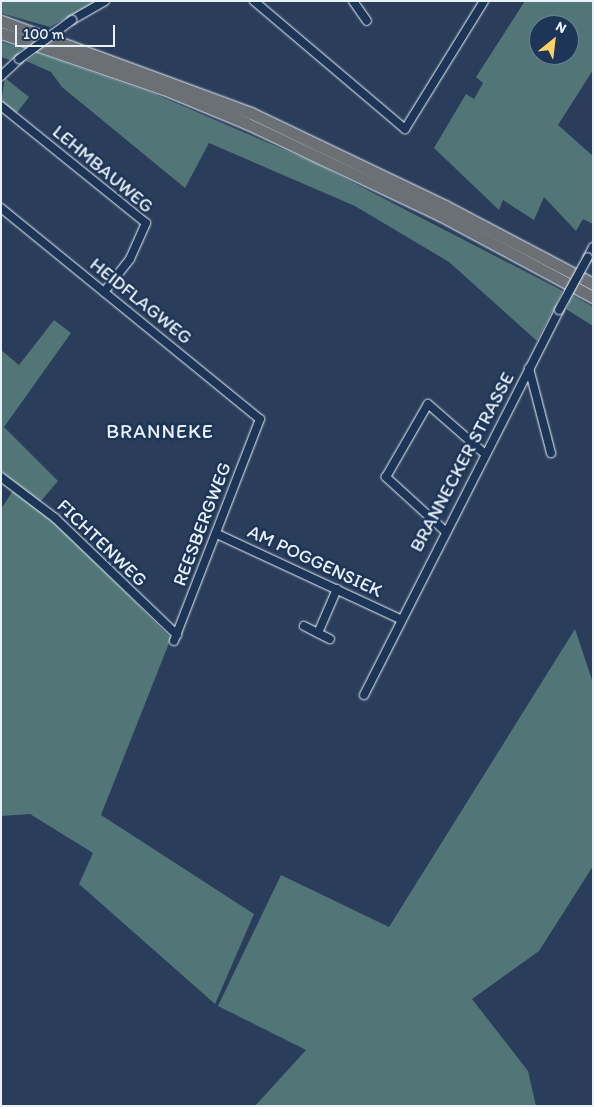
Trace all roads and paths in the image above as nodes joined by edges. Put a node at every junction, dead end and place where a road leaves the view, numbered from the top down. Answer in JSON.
{"nodes":[{"id":1,"x":105,"y":1,"type":"edge"},
{"id":2,"x":254,"y":1,"type":"edge"},
{"id":3,"x":353,"y":1,"type":"edge"},
{"id":4,"x":484,"y":1,"type":"edge"},
{"id":5,"x":1,"y":21,"type":"edge"},
{"id":6,"x":367,"y":22,"type":"dead end"},
{"id":7,"x":1,"y":33,"type":"edge"},
{"id":8,"x":1,"y":76,"type":"edge"},
{"id":9,"x":1,"y":106,"type":"edge"},
{"id":10,"x":1,"y":208,"type":"edge"},
{"id":11,"x":593,"y":247,"type":"edge"},
{"id":12,"x":593,"y":284,"type":"edge"},
{"id":13,"x":104,"y":292,"type":"junction"},
{"id":14,"x":593,"y":297,"type":"edge"},
{"id":15,"x":529,"y":368,"type":"junction"},
{"id":16,"x":260,"y":419,"type":"joint"},
{"id":17,"x":484,"y":452,"type":"junction"},
{"id":18,"x":551,"y":453,"type":"dead end"},
{"id":19,"x":1,"y":476,"type":"edge"},
{"id":20,"x":444,"y":530,"type":"junction"},
{"id":21,"x":217,"y":534,"type":"junction"},
{"id":22,"x":337,"y":589,"type":"junction"},
{"id":23,"x":400,"y":619,"type":"junction"},
{"id":24,"x":304,"y":626,"type":"dead end"},
{"id":25,"x":318,"y":634,"type":"junction"},
{"id":26,"x":176,"y":638,"type":"joint"},
{"id":27,"x":330,"y":639,"type":"dead end"},
{"id":28,"x":364,"y":695,"type":"dead end"}],
"edges":[{"from":1,"to":8,"type":"street","bridge":true},
{"from":2,"to":4,"type":"street"},
{"from":3,"to":6,"type":"street"},
{"from":5,"to":12,"type":"highway"},
{"from":7,"to":14,"type":"highway"},
{"from":9,"to":13,"type":"street","name":"LEHMBAUWEG"},
{"from":10,"to":13,"type":"street","name":"HEIDFLAGWEG"},
{"from":11,"to":15,"type":"street","name":"BRANNECKER STRASSE","bridge":true},
{"from":13,"to":16,"type":"street","name":"HEIDFLAGWEG"},
{"from":15,"to":17,"type":"street","name":"BRANNECKER STRASSE"},
{"from":15,"to":18,"type":"street"},
{"from":16,"to":21,"type":"street","name":"REESBERGWEG"},
{"from":17,"to":20,"type":"street","name":"BRANNECKER STRASSE"},
{"from":17,"to":20,"type":"street"},
{"from":19,"to":26,"type":"street","name":"FICHTENWEG"},
{"from":20,"to":23,"type":"street","name":"BRANNECKER STRASSE"},
{"from":21,"to":22,"type":"street","name":"AM POGGENSIEK"},
{"from":21,"to":26,"type":"street","name":"REESBERGWEG"},
{"from":22,"to":23,"type":"street","name":"AM POGGENSIEK"},
{"from":22,"to":25,"type":"street"},
{"from":23,"to":28,"type":"street","name":"BRANNECKER STRASSE"},
{"from":24,"to":25,"type":"street"},
{"from":25,"to":27,"type":"street"}]}
